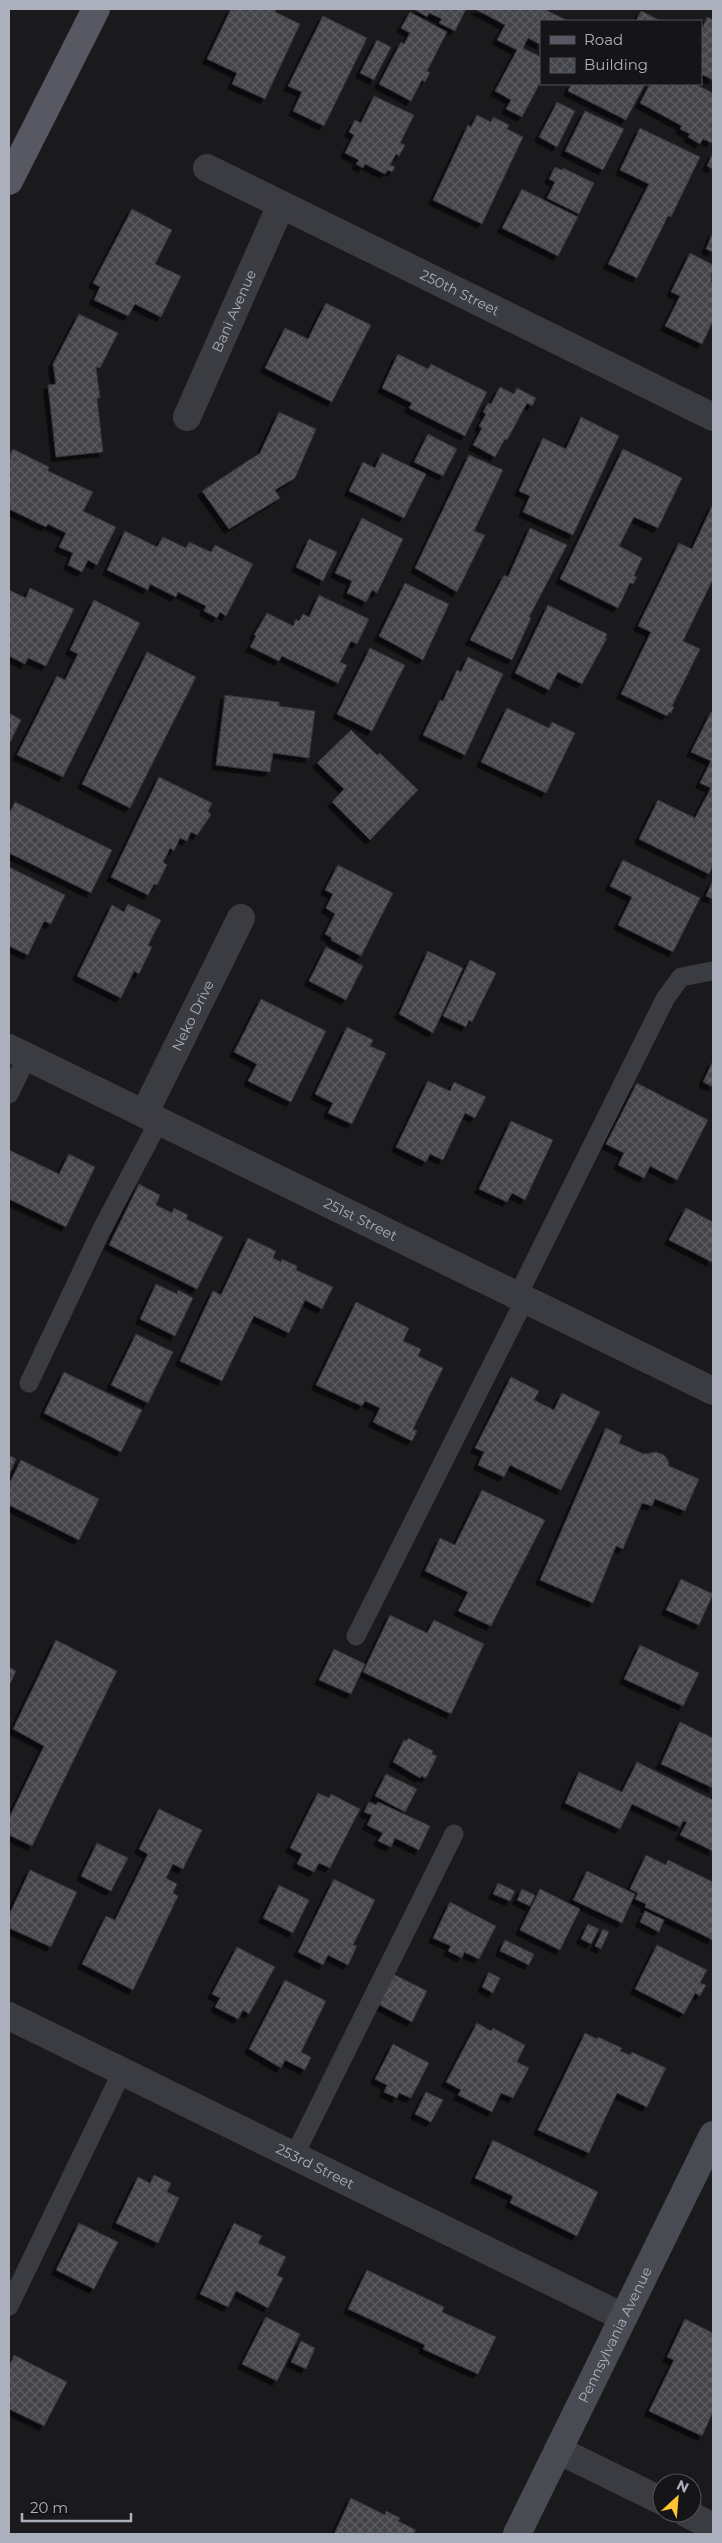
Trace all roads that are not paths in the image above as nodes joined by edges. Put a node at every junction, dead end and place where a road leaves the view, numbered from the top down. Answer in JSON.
{"nodes":[{"id":1,"x":96,"y":9,"type":"edge"},
{"id":2,"x":207,"y":168,"type":"dead end"},
{"id":3,"x":9,"y":181,"type":"edge"},
{"id":4,"x":281,"y":205,"type":"junction"},
{"id":5,"x":187,"y":417,"type":"dead end"},
{"id":6,"x":713,"y":417,"type":"edge"},
{"id":7,"x":241,"y":918,"type":"dead end"},
{"id":8,"x":712,"y":971,"type":"edge"},
{"id":9,"x":18,"y":1052,"type":"edge"},
{"id":10,"x":9,"y":1094,"type":"edge"},
{"id":11,"x":151,"y":1117,"type":"junction"},
{"id":12,"x":522,"y":1297,"type":"junction"},
{"id":13,"x":29,"y":1383,"type":"dead end"},
{"id":14,"x":713,"y":1391,"type":"edge"},
{"id":15,"x":356,"y":1636,"type":"dead end"},
{"id":16,"x":454,"y":1834,"type":"dead end"},
{"id":17,"x":9,"y":2016,"type":"edge"},
{"id":18,"x":122,"y":2072,"type":"junction"},
{"id":19,"x":713,"y":2135,"type":"edge"},
{"id":20,"x":294,"y":2156,"type":"junction"},
{"id":21,"x":9,"y":2306,"type":"edge"},
{"id":22,"x":623,"y":2317,"type":"junction"},
{"id":23,"x":558,"y":2450,"type":"junction"},
{"id":24,"x":652,"y":2496,"type":"edge"},
{"id":25,"x":516,"y":2534,"type":"edge"}],
"edges":[{"from":1,"to":3,"type":"main road"},
{"from":2,"to":4,"type":"street","name":"250th Street"},
{"from":4,"to":5,"type":"street","name":"Bani Avenue"},
{"from":4,"to":6,"type":"street","name":"250th Street"},
{"from":7,"to":11,"type":"street","name":"Neko Drive"},
{"from":8,"to":12,"type":"lane"},
{"from":9,"to":10,"type":"lane"},
{"from":9,"to":11,"type":"street","name":"251st Street"},
{"from":11,"to":12,"type":"street","name":"251st Street"},
{"from":11,"to":13,"type":"lane"},
{"from":12,"to":14,"type":"street","name":"251st Street"},
{"from":12,"to":15,"type":"lane"},
{"from":16,"to":20,"type":"lane"},
{"from":17,"to":18,"type":"street","name":"253rd Street"},
{"from":18,"to":20,"type":"street","name":"253rd Street"},
{"from":18,"to":21,"type":"lane"},
{"from":19,"to":22,"type":"street","name":"Pennsylvania Avenue"},
{"from":20,"to":22,"type":"street","name":"253rd Street"},
{"from":22,"to":23,"type":"street","name":"Pennsylvania Avenue"},
{"from":23,"to":24,"type":"street"},
{"from":23,"to":25,"type":"street","name":"Pennsylvania Avenue"}]}
